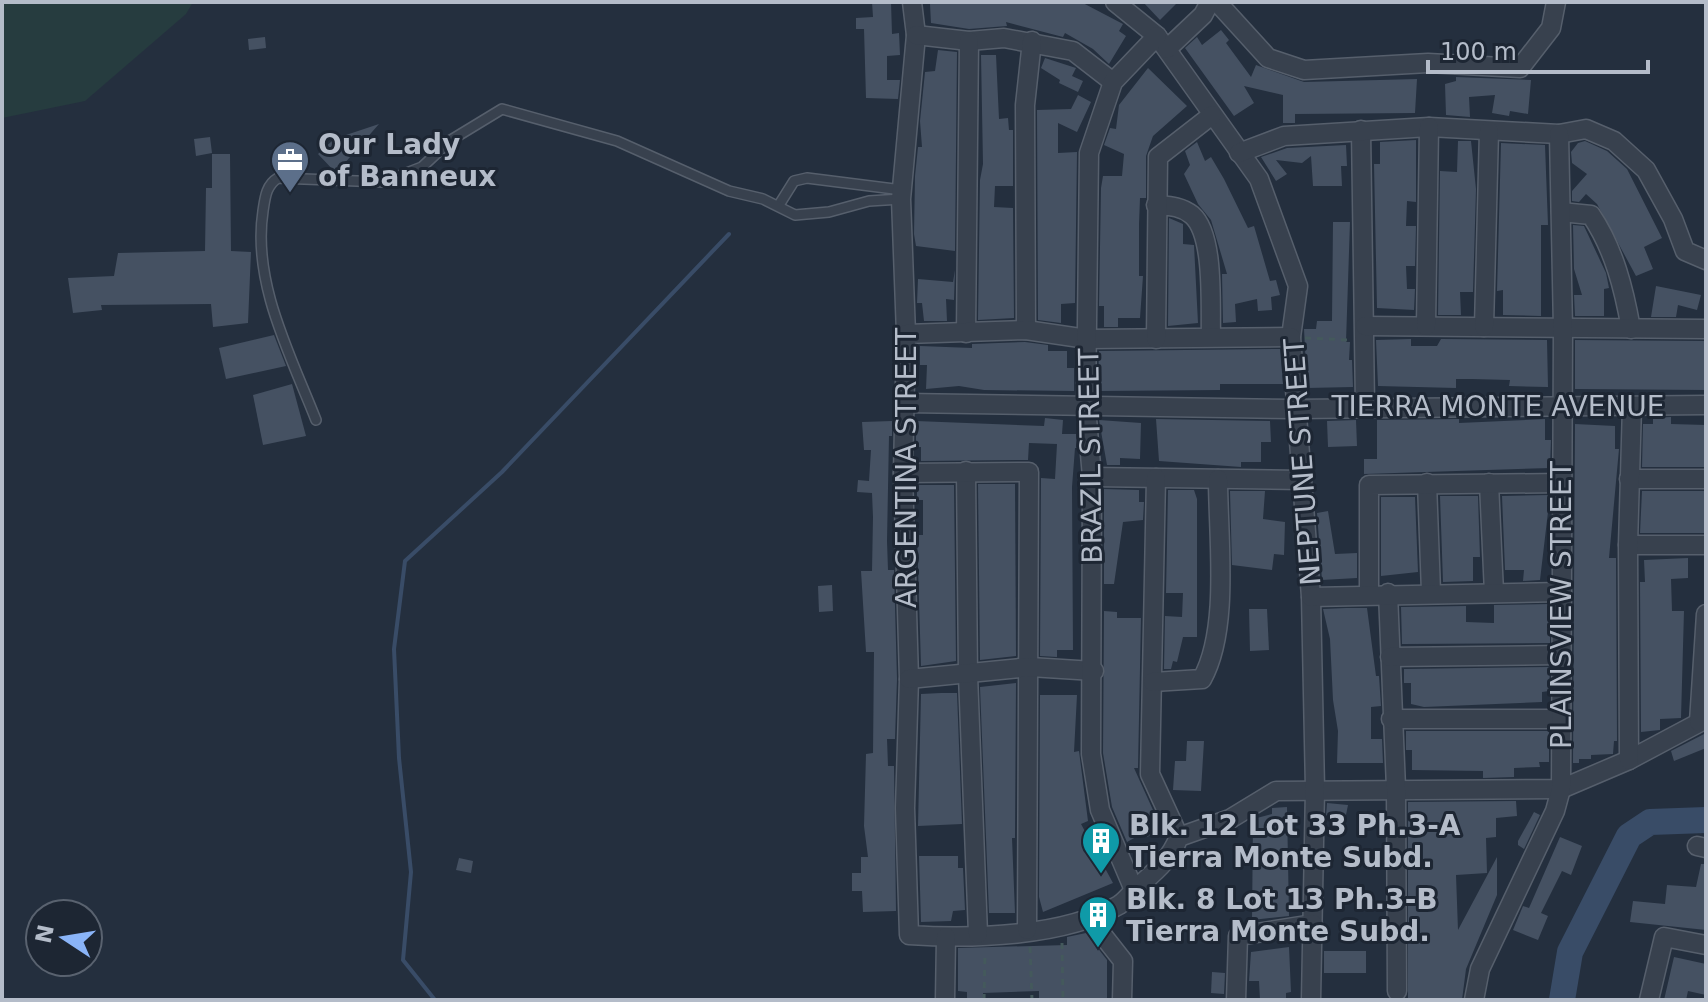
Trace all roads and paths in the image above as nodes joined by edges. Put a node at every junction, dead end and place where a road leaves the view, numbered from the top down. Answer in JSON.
{"nodes":[{"id":1,"x":912,"y":2,"type":"edge"},
{"id":2,"x":1115,"y":2,"type":"edge"},
{"id":3,"x":1210,"y":2,"type":"edge"},
{"id":4,"x":1217,"y":2,"type":"edge"},
{"id":5,"x":1556,"y":2,"type":"edge"},
{"id":6,"x":916,"y":35,"type":"junction"},
{"id":7,"x":969,"y":41,"type":"junction"},
{"id":8,"x":1032,"y":41,"type":"junction"},
{"id":9,"x":1162,"y":43,"type":"junction"},
{"id":10,"x":1113,"y":82,"type":"junction"},
{"id":11,"x":1212,"y":115,"type":"junction"},
{"id":12,"x":1429,"y":127,"type":"junction"},
{"id":13,"x":1361,"y":130,"type":"junction"},
{"id":14,"x":1489,"y":131,"type":"junction"},
{"id":15,"x":1559,"y":134,"type":"junction"},
{"id":16,"x":1239,"y":153,"type":"junction"},
{"id":17,"x":902,"y":194,"type":"junction"},
{"id":18,"x":779,"y":205,"type":"junction"},
{"id":19,"x":1156,"y":205,"type":"junction"},
{"id":20,"x":1561,"y":212,"type":"junction"},
{"id":21,"x":1706,"y":260,"type":"edge"},
{"id":22,"x":1426,"y":326,"type":"junction"},
{"id":23,"x":1484,"y":327,"type":"junction"},
{"id":24,"x":1563,"y":329,"type":"junction"},
{"id":25,"x":1631,"y":329,"type":"junction"},
{"id":26,"x":1706,"y":329,"type":"edge"},
{"id":27,"x":1026,"y":330,"type":"junction"},
{"id":28,"x":966,"y":333,"type":"junction"},
{"id":29,"x":1365,"y":333,"type":"junction"},
{"id":30,"x":906,"y":334,"type":"junction"},
{"id":31,"x":1211,"y":336,"type":"junction"},
{"id":32,"x":1291,"y":337,"type":"junction"},
{"id":33,"x":1087,"y":339,"type":"junction"},
{"id":34,"x":1156,"y":339,"type":"junction"},
{"id":35,"x":906,"y":403,"type":"junction"},
{"id":36,"x":1365,"y":405,"type":"junction"},
{"id":37,"x":1563,"y":405,"type":"junction"},
{"id":38,"x":1706,"y":405,"type":"edge"},
{"id":39,"x":1632,"y":406,"type":"junction"},
{"id":40,"x":1086,"y":407,"type":"junction"},
{"id":41,"x":1294,"y":409,"type":"junction"},
{"id":42,"x":316,"y":420,"type":"dead end"},
{"id":43,"x":966,"y":471,"type":"junction"},
{"id":44,"x":903,"y":473,"type":"junction"},
{"id":45,"x":1092,"y":477,"type":"junction"},
{"id":46,"x":1156,"y":478,"type":"junction"},
{"id":47,"x":1218,"y":479,"type":"junction"},
{"id":48,"x":1629,"y":479,"type":"junction"},
{"id":49,"x":1706,"y":479,"type":"edge"},
{"id":50,"x":1302,"y":480,"type":"junction"},
{"id":51,"x":1427,"y":483,"type":"junction"},
{"id":52,"x":1489,"y":483,"type":"junction"},
{"id":53,"x":1562,"y":483,"type":"junction"},
{"id":54,"x":1628,"y":545,"type":"junction"},
{"id":55,"x":1706,"y":545,"type":"edge"},
{"id":56,"x":1431,"y":592,"type":"junction"},
{"id":57,"x":1562,"y":592,"type":"junction"},
{"id":58,"x":1388,"y":593,"type":"junction"},
{"id":59,"x":1494,"y":593,"type":"junction"},
{"id":60,"x":1369,"y":594,"type":"junction"},
{"id":61,"x":1311,"y":597,"type":"junction"},
{"id":62,"x":1706,"y":614,"type":"edge"},
{"id":63,"x":1559,"y":655,"type":"junction"},
{"id":64,"x":1390,"y":657,"type":"junction"},
{"id":65,"x":1030,"y":667,"type":"junction"},
{"id":66,"x":1094,"y":671,"type":"junction"},
{"id":67,"x":968,"y":675,"type":"junction"},
{"id":68,"x":909,"y":679,"type":"junction"},
{"id":69,"x":1153,"y":682,"type":"junction"},
{"id":70,"x":1391,"y":719,"type":"junction"},
{"id":71,"x":1559,"y":719,"type":"junction"},
{"id":72,"x":1702,"y":720,"type":"edge"},
{"id":73,"x":1629,"y":760,"type":"junction"},
{"id":74,"x":1396,"y":788,"type":"junction"},
{"id":75,"x":1315,"y":789,"type":"junction"},
{"id":76,"x":1561,"y":789,"type":"junction"},
{"id":77,"x":1179,"y":837,"type":"junction"},
{"id":78,"x":1134,"y":890,"type":"junction"},
{"id":79,"x":1090,"y":919,"type":"junction"},
{"id":80,"x":1313,"y":924,"type":"junction"},
{"id":81,"x":1062,"y":927,"type":"junction"},
{"id":82,"x":982,"y":934,"type":"junction"},
{"id":83,"x":946,"y":937,"type":"junction"},
{"id":84,"x":1028,"y":938,"type":"junction"},
{"id":85,"x":1706,"y":945,"type":"edge"},
{"id":86,"x":1397,"y":991,"type":"dead end"},
{"id":87,"x":945,"y":1000,"type":"edge"},
{"id":88,"x":984,"y":1000,"type":"edge"},
{"id":89,"x":1032,"y":1000,"type":"edge"},
{"id":90,"x":1063,"y":1000,"type":"edge"},
{"id":91,"x":1122,"y":1000,"type":"edge"},
{"id":92,"x":1236,"y":1000,"type":"edge"},
{"id":93,"x":1311,"y":1000,"type":"edge"},
{"id":94,"x":1474,"y":1000,"type":"edge"},
{"id":95,"x":1649,"y":1000,"type":"edge"}],
"edges":[{"from":1,"to":6,"type":"street","name":"ARGENTINA STREET"},
{"from":2,"to":9,"type":"street","name":"NEPTUNE STREET"},
{"from":3,"to":9,"type":"street","name":"BRAZIL STREET"},
{"from":4,"to":5,"type":"street"},
{"from":6,"to":7,"type":"street"},
{"from":6,"to":17,"type":"street","name":"ARGENTINA STREET"},
{"from":7,"to":8,"type":"street"},
{"from":7,"to":28,"type":"street"},
{"from":8,"to":10,"type":"street"},
{"from":8,"to":27,"type":"street"},
{"from":9,"to":10,"type":"street","name":"BRAZIL STREET"},
{"from":9,"to":11,"type":"street","name":"NEPTUNE STREET"},
{"from":10,"to":33,"type":"street","name":"BRAZIL STREET"},
{"from":11,"to":16,"type":"street","name":"NEPTUNE STREET"},
{"from":11,"to":19,"type":"street"},
{"from":12,"to":13,"type":"street"},
{"from":12,"to":14,"type":"street"},
{"from":12,"to":22,"type":"street"},
{"from":13,"to":16,"type":"street"},
{"from":13,"to":29,"type":"street"},
{"from":14,"to":15,"type":"street"},
{"from":14,"to":23,"type":"street"},
{"from":15,"to":20,"type":"street","name":"PLAINSVIEW STREET"},
{"from":15,"to":21,"type":"street"},
{"from":16,"to":32,"type":"street","name":"NEPTUNE STREET"},
{"from":17,"to":18,"type":"lane"},
{"from":17,"to":18,"type":"lane"},
{"from":17,"to":30,"type":"street","name":"ARGENTINA STREET"},
{"from":18,"to":42,"type":"lane"},
{"from":19,"to":31,"type":"street"},
{"from":19,"to":34,"type":"street"},
{"from":20,"to":24,"type":"street","name":"PLAINSVIEW STREET"},
{"from":20,"to":25,"type":"street"},
{"from":22,"to":23,"type":"street"},
{"from":22,"to":29,"type":"street"},
{"from":23,"to":24,"type":"street"},
{"from":24,"to":25,"type":"street"},
{"from":24,"to":37,"type":"street","name":"PLAINSVIEW STREET"},
{"from":25,"to":26,"type":"street"},
{"from":27,"to":28,"type":"street"},
{"from":27,"to":33,"type":"street"},
{"from":28,"to":30,"type":"street"},
{"from":29,"to":32,"type":"path"},
{"from":29,"to":36,"type":"street"},
{"from":30,"to":35,"type":"street","name":"ARGENTINA STREET"},
{"from":31,"to":32,"type":"street"},
{"from":31,"to":34,"type":"street"},
{"from":32,"to":41,"type":"street","name":"NEPTUNE STREET"},
{"from":33,"to":34,"type":"street"},
{"from":33,"to":40,"type":"street","name":"BRAZIL STREET"},
{"from":35,"to":40,"type":"street","name":"TIERRA MONTE AVENUE"},
{"from":35,"to":44,"type":"street","name":"ARGENTINA STREET"},
{"from":36,"to":37,"type":"street","name":"TIERRA MONTE AVENUE"},
{"from":36,"to":41,"type":"street","name":"TIERRA MONTE AVENUE"},
{"from":37,"to":39,"type":"street","name":"TIERRA MONTE AVENUE"},
{"from":37,"to":53,"type":"street","name":"PLAINSVIEW STREET"},
{"from":38,"to":39,"type":"street","name":"TIERRA MONTE AVENUE"},
{"from":39,"to":48,"type":"street"},
{"from":40,"to":41,"type":"street","name":"TIERRA MONTE AVENUE"},
{"from":40,"to":45,"type":"street","name":"BRAZIL STREET"},
{"from":41,"to":50,"type":"street","name":"NEPTUNE STREET"},
{"from":43,"to":44,"type":"street"},
{"from":43,"to":65,"type":"street"},
{"from":43,"to":67,"type":"street"},
{"from":44,"to":68,"type":"street","name":"ARGENTINA STREET"},
{"from":45,"to":46,"type":"street"},
{"from":45,"to":66,"type":"street","name":"BRAZIL STREET"},
{"from":46,"to":47,"type":"street"},
{"from":46,"to":69,"type":"street"},
{"from":47,"to":50,"type":"street"},
{"from":47,"to":69,"type":"street"},
{"from":48,"to":49,"type":"street"},
{"from":48,"to":54,"type":"street"},
{"from":50,"to":61,"type":"street","name":"NEPTUNE STREET"},
{"from":51,"to":52,"type":"street"},
{"from":51,"to":56,"type":"street"},
{"from":51,"to":60,"type":"street"},
{"from":52,"to":53,"type":"street"},
{"from":52,"to":59,"type":"street"},
{"from":53,"to":57,"type":"street","name":"PLAINSVIEW STREET"},
{"from":54,"to":55,"type":"street"},
{"from":54,"to":73,"type":"street"},
{"from":56,"to":58,"type":"street"},
{"from":56,"to":59,"type":"street"},
{"from":57,"to":59,"type":"street"},
{"from":57,"to":63,"type":"street","name":"PLAINSVIEW STREET"},
{"from":58,"to":60,"type":"street"},
{"from":58,"to":64,"type":"street"},
{"from":60,"to":61,"type":"street"},
{"from":61,"to":75,"type":"street","name":"NEPTUNE STREET"},
{"from":62,"to":72,"type":"street"},
{"from":63,"to":64,"type":"street"},
{"from":63,"to":71,"type":"street","name":"PLAINSVIEW STREET"},
{"from":64,"to":70,"type":"street"},
{"from":65,"to":66,"type":"street"},
{"from":65,"to":67,"type":"street"},
{"from":65,"to":84,"type":"street"},
{"from":66,"to":78,"type":"street","name":"BRAZIL STREET"},
{"from":67,"to":68,"type":"street"},
{"from":67,"to":82,"type":"street"},
{"from":68,"to":83,"type":"street","name":"ARGENTINA STREET"},
{"from":69,"to":77,"type":"street"},
{"from":70,"to":71,"type":"street"},
{"from":70,"to":74,"type":"street"},
{"from":71,"to":76,"type":"street","name":"PLAINSVIEW STREET"},
{"from":72,"to":73,"type":"street"},
{"from":73,"to":76,"type":"street"},
{"from":74,"to":75,"type":"street"},
{"from":74,"to":76,"type":"street"},
{"from":74,"to":86,"type":"street"},
{"from":75,"to":77,"type":"street"},
{"from":75,"to":80,"type":"street","name":"NEPTUNE STREET"},
{"from":76,"to":94,"type":"street"},
{"from":77,"to":78,"type":"street"},
{"from":78,"to":79,"type":"street"},
{"from":79,"to":81,"type":"street"},
{"from":79,"to":91,"type":"street"},
{"from":80,"to":92,"type":"street"},
{"from":80,"to":93,"type":"street","name":"NEPTUNE STREET"},
{"from":81,"to":84,"type":"street"},
{"from":81,"to":90,"type":"path"},
{"from":82,"to":83,"type":"street"},
{"from":82,"to":84,"type":"street"},
{"from":82,"to":88,"type":"path"},
{"from":83,"to":87,"type":"street"},
{"from":84,"to":89,"type":"path"},
{"from":85,"to":95,"type":"street"}]}
